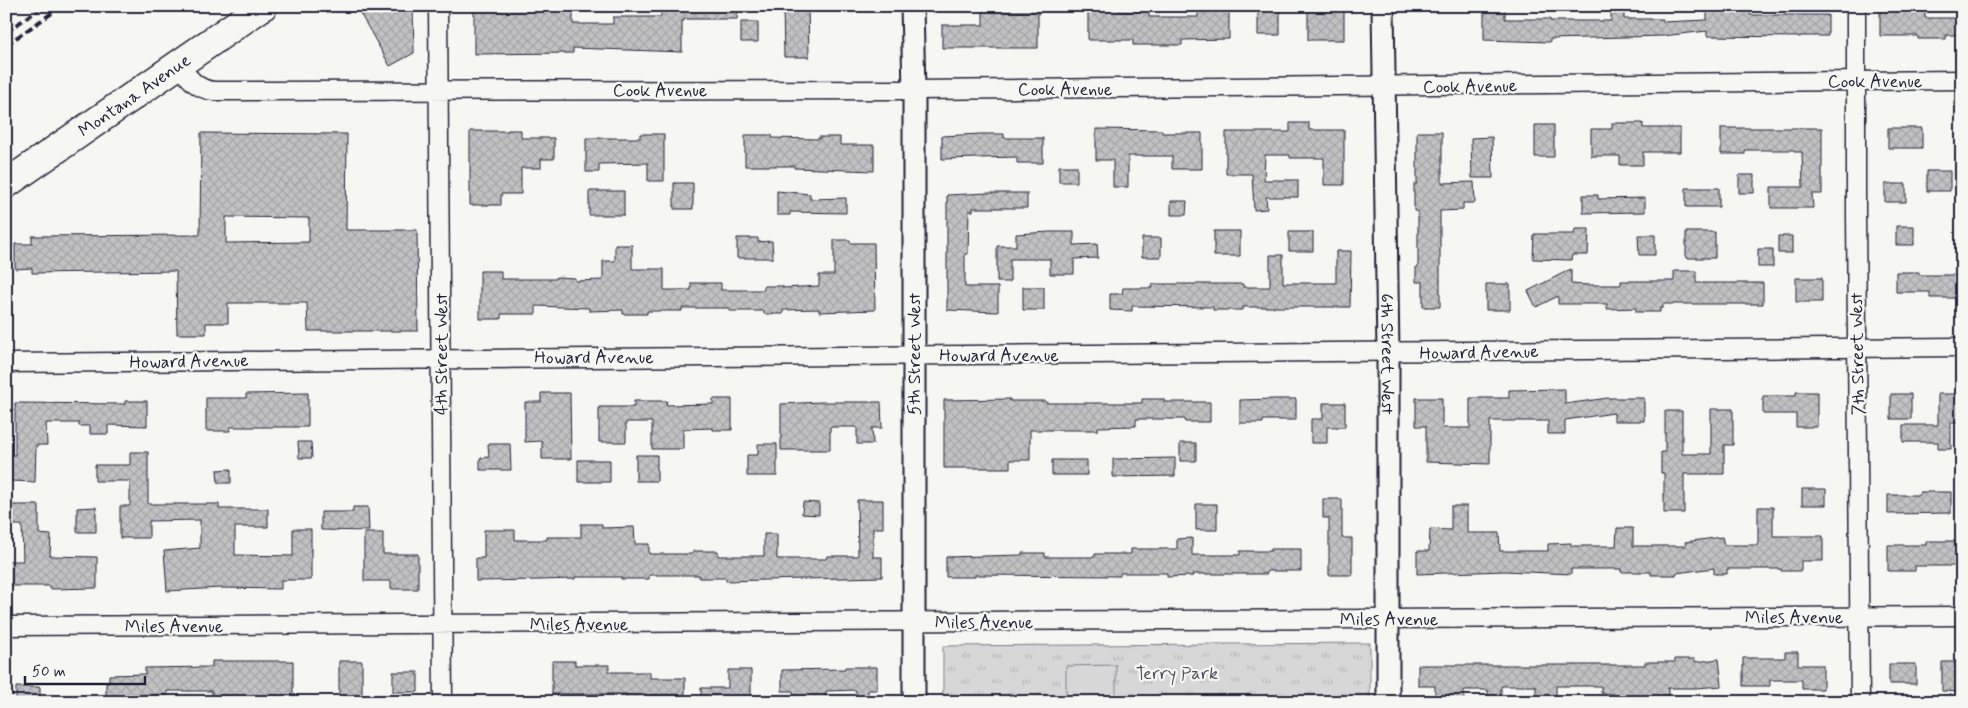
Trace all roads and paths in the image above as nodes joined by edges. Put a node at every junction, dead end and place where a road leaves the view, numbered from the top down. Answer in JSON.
{"nodes":[{"id":1,"x":263,"y":6,"type":"edge"},
{"id":2,"x":438,"y":6,"type":"edge"},
{"id":3,"x":912,"y":6,"type":"edge"},
{"id":4,"x":1383,"y":6,"type":"edge"},
{"id":5,"x":1856,"y":6,"type":"edge"},
{"id":6,"x":179,"y":65,"type":"junction"},
{"id":7,"x":1856,"y":80,"type":"junction"},
{"id":8,"x":1962,"y":80,"type":"edge"},
{"id":9,"x":1384,"y":87,"type":"junction"},
{"id":10,"x":914,"y":90,"type":"junction"},
{"id":11,"x":438,"y":91,"type":"junction"},
{"id":12,"x":6,"y":184,"type":"edge"},
{"id":13,"x":1962,"y":347,"type":"edge"},
{"id":14,"x":1858,"y":348,"type":"junction"},
{"id":15,"x":1388,"y":353,"type":"junction"},
{"id":16,"x":915,"y":355,"type":"junction"},
{"id":17,"x":441,"y":358,"type":"junction"},
{"id":18,"x":6,"y":363,"type":"edge"},
{"id":19,"x":1859,"y":616,"type":"junction"},
{"id":20,"x":1962,"y":616,"type":"edge"},
{"id":21,"x":1388,"y":618,"type":"junction"},
{"id":22,"x":914,"y":622,"type":"junction"},
{"id":23,"x":443,"y":625,"type":"junction"},
{"id":24,"x":6,"y":626,"type":"edge"},
{"id":25,"x":443,"y":702,"type":"edge"},
{"id":26,"x":914,"y":702,"type":"edge"},
{"id":27,"x":1388,"y":702,"type":"edge"},
{"id":28,"x":1860,"y":702,"type":"edge"}],
"edges":[{"from":1,"to":6,"type":"main road","name":"Montana Avenue"},
{"from":2,"to":11,"type":"street","name":"4th Street West"},
{"from":3,"to":10,"type":"street","name":"5th Street West"},
{"from":4,"to":9,"type":"street","name":"6th Street West"},
{"from":5,"to":7,"type":"street","name":"7th Street West"},
{"from":6,"to":11,"type":"street","name":"Cook Avenue"},
{"from":6,"to":12,"type":"main road","name":"Montana Avenue"},
{"from":7,"to":8,"type":"street","name":"Cook Avenue"},
{"from":7,"to":9,"type":"street","name":"Cook Avenue"},
{"from":7,"to":14,"type":"street","name":"7th Street West"},
{"from":9,"to":10,"type":"street","name":"Cook Avenue"},
{"from":9,"to":15,"type":"street","name":"6th Street West"},
{"from":10,"to":11,"type":"street","name":"Cook Avenue"},
{"from":10,"to":16,"type":"street","name":"5th Street West"},
{"from":11,"to":17,"type":"street","name":"4th Street West"},
{"from":13,"to":14,"type":"street","name":"Howard Avenue"},
{"from":14,"to":15,"type":"street","name":"Howard Avenue"},
{"from":14,"to":19,"type":"street","name":"7th Street West"},
{"from":15,"to":16,"type":"street","name":"Howard Avenue"},
{"from":15,"to":21,"type":"street","name":"6th Street West"},
{"from":16,"to":17,"type":"street","name":"Howard Avenue"},
{"from":16,"to":22,"type":"street","name":"5th Street West"},
{"from":17,"to":18,"type":"street","name":"Howard Avenue"},
{"from":17,"to":23,"type":"street","name":"4th Street West"},
{"from":19,"to":20,"type":"street","name":"Miles Avenue"},
{"from":19,"to":21,"type":"street","name":"Miles Avenue"},
{"from":19,"to":28,"type":"street","name":"7th Street West"},
{"from":21,"to":22,"type":"street","name":"Miles Avenue"},
{"from":21,"to":27,"type":"street","name":"6th Street West"},
{"from":22,"to":23,"type":"street","name":"Miles Avenue"},
{"from":22,"to":26,"type":"street","name":"5th Street West"},
{"from":23,"to":24,"type":"street","name":"Miles Avenue"},
{"from":23,"to":25,"type":"street","name":"4th Street West"}]}
